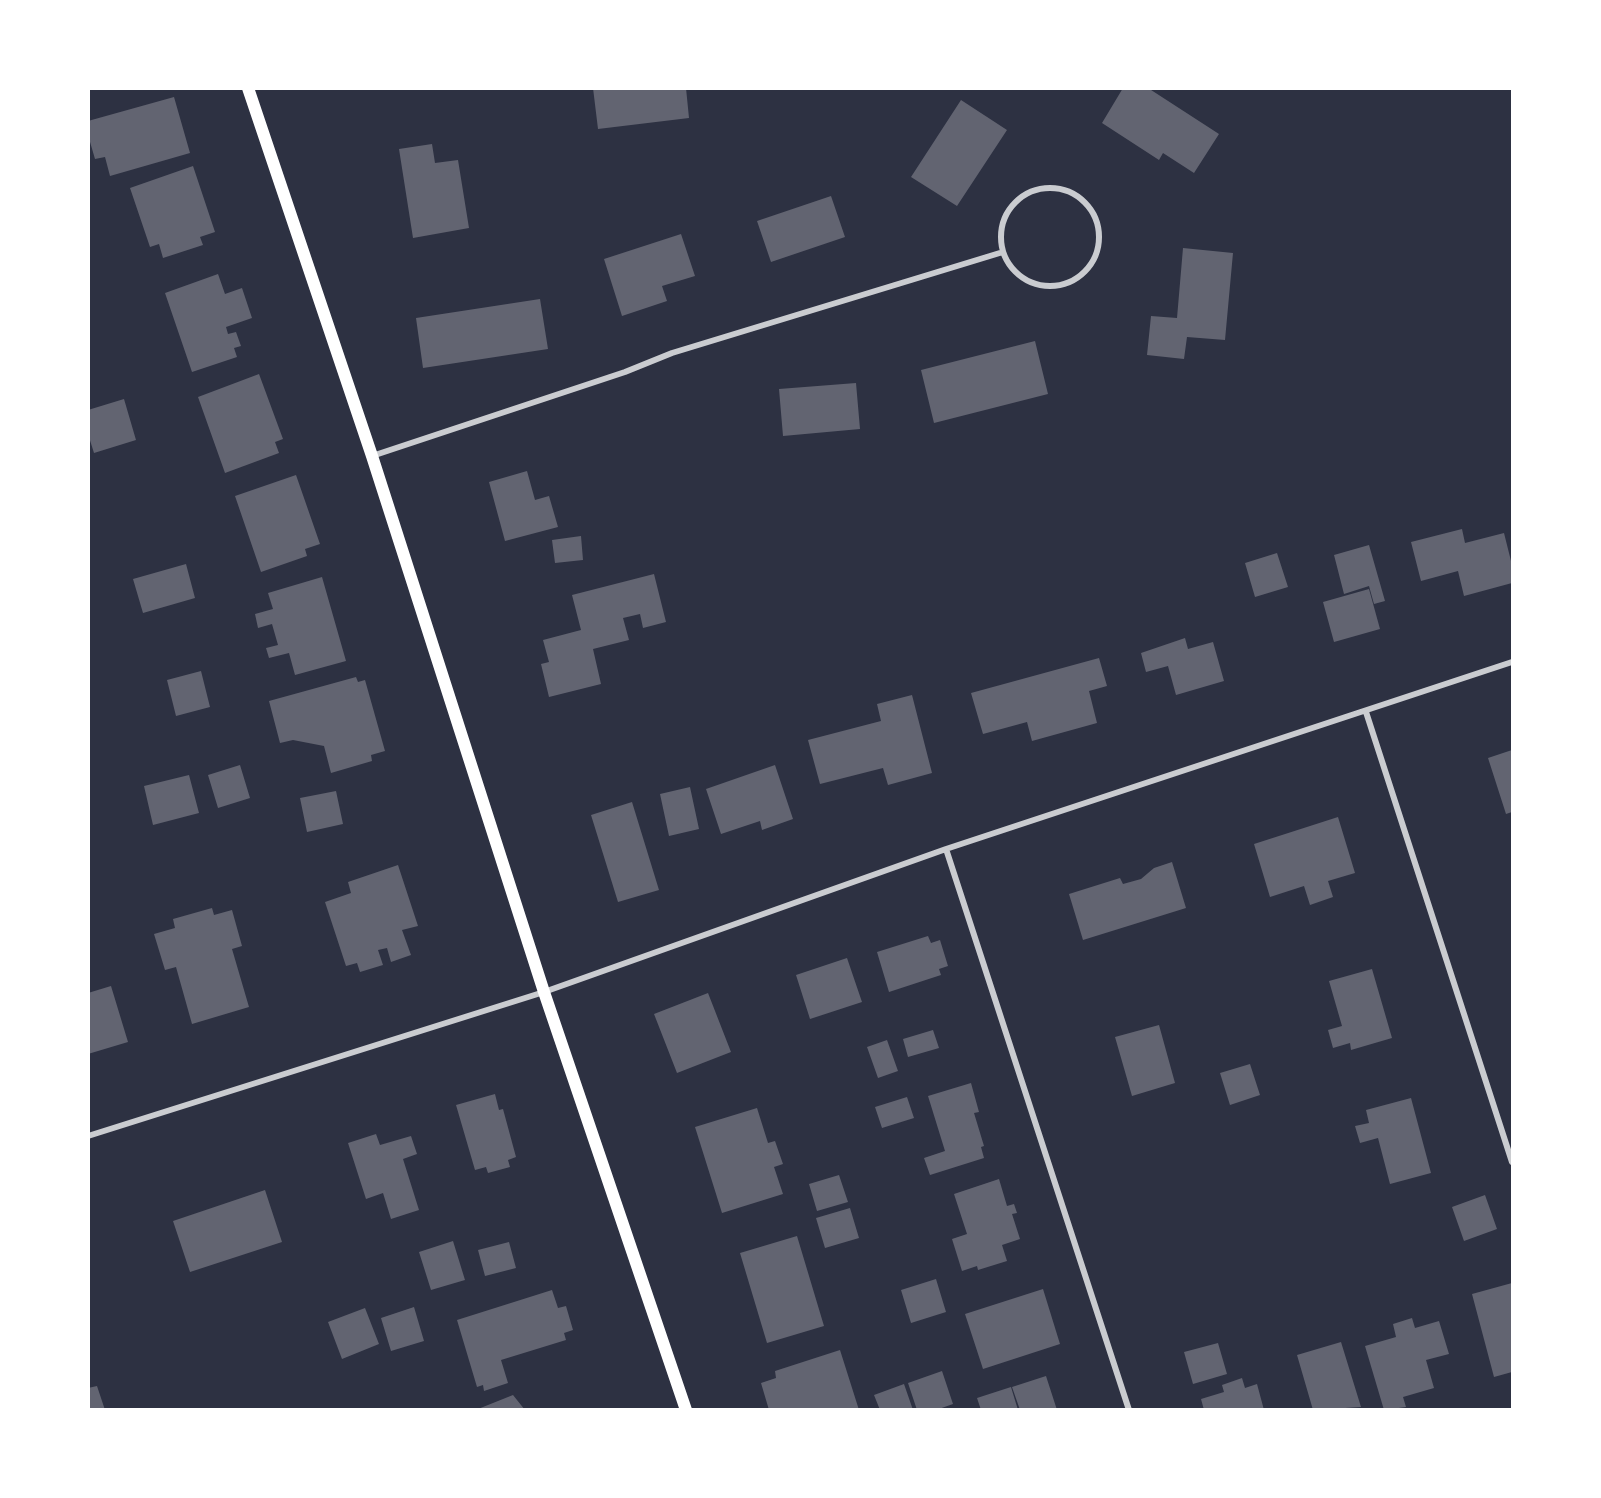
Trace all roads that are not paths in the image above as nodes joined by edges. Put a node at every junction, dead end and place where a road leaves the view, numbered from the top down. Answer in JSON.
{"nodes":[{"id":1,"x":248,"y":88,"type":"edge"},
{"id":2,"x":1003,"y":252,"type":"junction"},
{"id":3,"x":372,"y":456,"type":"junction"},
{"id":4,"x":1512,"y":662,"type":"edge"},
{"id":5,"x":1366,"y":712,"type":"junction"},
{"id":6,"x":946,"y":849,"type":"junction"},
{"id":7,"x":544,"y":992,"type":"junction"},
{"id":8,"x":88,"y":1136,"type":"edge"},
{"id":9,"x":1512,"y":1162,"type":"edge"},
{"id":10,"x":686,"y":1410,"type":"edge"},
{"id":11,"x":1129,"y":1410,"type":"edge"}],
"edges":[{"from":1,"to":3,"type":"main road"},
{"from":2,"to":2,"type":"street"},
{"from":2,"to":3,"type":"street"},
{"from":3,"to":7,"type":"main road"},
{"from":4,"to":5,"type":"street"},
{"from":5,"to":6,"type":"street"},
{"from":5,"to":9,"type":"street"},
{"from":6,"to":7,"type":"street"},
{"from":6,"to":11,"type":"street"},
{"from":7,"to":8,"type":"street"},
{"from":7,"to":10,"type":"main road"}]}
